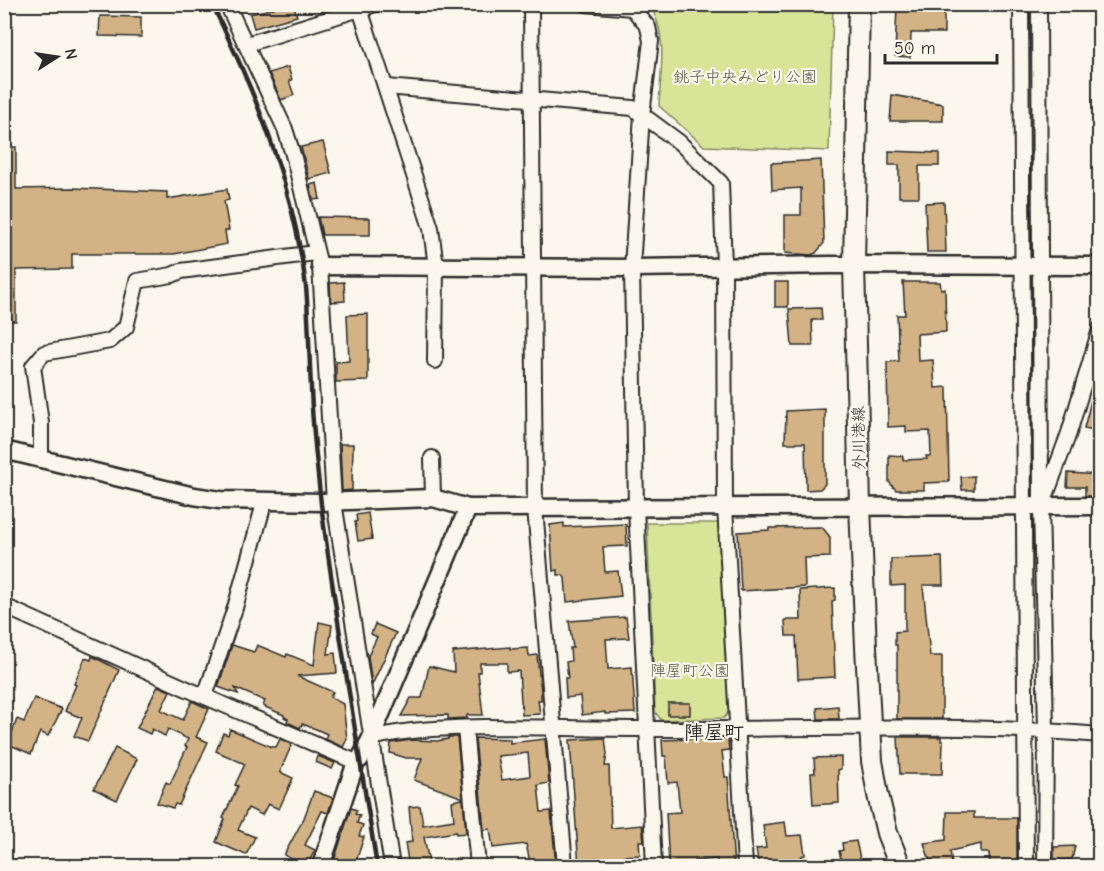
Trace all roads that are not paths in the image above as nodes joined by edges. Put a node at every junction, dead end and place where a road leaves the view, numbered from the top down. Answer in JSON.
{"nodes":[{"id":1,"x":227,"y":4,"type":"edge"},
{"id":2,"x":376,"y":4,"type":"edge"},
{"id":3,"x":531,"y":4,"type":"edge"},
{"id":4,"x":586,"y":4,"type":"edge"},
{"id":5,"x":859,"y":4,"type":"edge"},
{"id":6,"x":1021,"y":4,"type":"edge"},
{"id":7,"x":1039,"y":4,"type":"edge"},
{"id":8,"x":631,"y":6,"type":"edge"},
{"id":9,"x":360,"y":9,"type":"junction"},
{"id":10,"x":247,"y":44,"type":"junction"},
{"id":11,"x":386,"y":87,"type":"junction"},
{"id":12,"x":531,"y":98,"type":"junction"},
{"id":13,"x":642,"y":115,"type":"junction"},
{"id":14,"x":317,"y":260,"type":"junction"},
{"id":15,"x":854,"y":265,"type":"junction"},
{"id":16,"x":1040,"y":265,"type":"junction"},
{"id":17,"x":1021,"y":266,"type":"junction"},
{"id":18,"x":1100,"y":266,"type":"edge"},
{"id":19,"x":436,"y":267,"type":"junction"},
{"id":20,"x":533,"y":267,"type":"junction"},
{"id":21,"x":724,"y":267,"type":"junction"},
{"id":22,"x":632,"y":268,"type":"junction"},
{"id":23,"x":1100,"y":329,"type":"edge"},
{"id":24,"x":435,"y":361,"type":"dead end"},
{"id":25,"x":4,"y":450,"type":"edge"},
{"id":26,"x":432,"y":458,"type":"dead end"},
{"id":27,"x":41,"y":460,"type":"junction"},
{"id":28,"x":433,"y":498,"type":"junction"},
{"id":29,"x":265,"y":500,"type":"junction"},
{"id":30,"x":334,"y":502,"type":"junction"},
{"id":31,"x":1041,"y":505,"type":"junction"},
{"id":32,"x":725,"y":506,"type":"junction"},
{"id":33,"x":860,"y":506,"type":"junction"},
{"id":34,"x":1023,"y":506,"type":"junction"},
{"id":35,"x":1100,"y":506,"type":"edge"},
{"id":36,"x":636,"y":507,"type":"junction"},
{"id":37,"x":468,"y":508,"type":"junction"},
{"id":38,"x":535,"y":508,"type":"junction"},
{"id":39,"x":4,"y":606,"type":"edge"},
{"id":40,"x":205,"y":696,"type":"junction"},
{"id":41,"x":870,"y":726,"type":"junction"},
{"id":42,"x":554,"y":727,"type":"junction"},
{"id":43,"x":465,"y":728,"type":"junction"},
{"id":44,"x":738,"y":728,"type":"junction"},
{"id":45,"x":646,"y":729,"type":"junction"},
{"id":46,"x":1025,"y":730,"type":"junction"},
{"id":47,"x":1046,"y":730,"type":"junction"},
{"id":48,"x":1100,"y":735,"type":"edge"},
{"id":49,"x":371,"y":738,"type":"junction"},
{"id":50,"x":356,"y":762,"type":"junction"},
{"id":51,"x":321,"y":867,"type":"edge"},
{"id":52,"x":392,"y":867,"type":"edge"},
{"id":53,"x":478,"y":867,"type":"edge"},
{"id":54,"x":565,"y":867,"type":"edge"},
{"id":55,"x":654,"y":867,"type":"edge"},
{"id":56,"x":746,"y":867,"type":"edge"},
{"id":57,"x":900,"y":867,"type":"edge"},
{"id":58,"x":1026,"y":867,"type":"edge"},
{"id":59,"x":1045,"y":867,"type":"edge"}],
"edges":[{"from":1,"to":10,"type":"street"},
{"from":2,"to":9,"type":"street"},
{"from":3,"to":12,"type":"street"},
{"from":4,"to":8,"type":"street"},
{"from":5,"to":15,"type":"main road","name":"外川港線"},
{"from":6,"to":17,"type":"street"},
{"from":7,"to":16,"type":"street"},
{"from":8,"to":13,"type":"street"},
{"from":9,"to":10,"type":"street"},
{"from":9,"to":11,"type":"street"},
{"from":10,"to":14,"type":"street"},
{"from":11,"to":12,"type":"street"},
{"from":11,"to":19,"type":"street"},
{"from":12,"to":13,"type":"street"},
{"from":12,"to":20,"type":"street"},
{"from":13,"to":21,"type":"street"},
{"from":13,"to":22,"type":"street"},
{"from":14,"to":19,"type":"street"},
{"from":14,"to":27,"type":"street"},
{"from":14,"to":30,"type":"street"},
{"from":15,"to":17,"type":"street"},
{"from":15,"to":21,"type":"street"},
{"from":15,"to":33,"type":"main road","name":"外川港線"},
{"from":16,"to":17,"type":"street"},
{"from":16,"to":18,"type":"street"},
{"from":16,"to":31,"type":"street"},
{"from":17,"to":34,"type":"street"},
{"from":19,"to":20,"type":"street"},
{"from":19,"to":24,"type":"street"},
{"from":20,"to":22,"type":"street"},
{"from":20,"to":38,"type":"street"},
{"from":21,"to":22,"type":"street"},
{"from":21,"to":32,"type":"street"},
{"from":22,"to":36,"type":"street"},
{"from":23,"to":31,"type":"street"},
{"from":25,"to":27,"type":"street"},
{"from":26,"to":28,"type":"street"},
{"from":27,"to":29,"type":"street"},
{"from":28,"to":30,"type":"street"},
{"from":28,"to":37,"type":"street"},
{"from":29,"to":30,"type":"street"},
{"from":29,"to":40,"type":"street"},
{"from":30,"to":49,"type":"street"},
{"from":31,"to":34,"type":"street"},
{"from":31,"to":35,"type":"street"},
{"from":31,"to":47,"type":"street"},
{"from":32,"to":33,"type":"street"},
{"from":32,"to":36,"type":"street"},
{"from":32,"to":44,"type":"street"},
{"from":33,"to":34,"type":"street"},
{"from":33,"to":41,"type":"main road","name":"外川港線"},
{"from":34,"to":46,"type":"street"},
{"from":36,"to":38,"type":"street"},
{"from":36,"to":45,"type":"street"},
{"from":37,"to":38,"type":"street"},
{"from":37,"to":49,"type":"street"},
{"from":38,"to":42,"type":"street"},
{"from":39,"to":40,"type":"street"},
{"from":40,"to":50,"type":"street"},
{"from":41,"to":44,"type":"street"},
{"from":41,"to":46,"type":"street"},
{"from":41,"to":57,"type":"main road","name":"外川港線"},
{"from":42,"to":43,"type":"street"},
{"from":42,"to":45,"type":"street"},
{"from":42,"to":54,"type":"street"},
{"from":43,"to":49,"type":"street"},
{"from":43,"to":53,"type":"street"},
{"from":44,"to":45,"type":"street"},
{"from":44,"to":56,"type":"street"},
{"from":45,"to":55,"type":"street"},
{"from":46,"to":47,"type":"street"},
{"from":46,"to":58,"type":"street"},
{"from":47,"to":48,"type":"street"},
{"from":47,"to":59,"type":"street"},
{"from":49,"to":50,"type":"street"},
{"from":49,"to":52,"type":"street"},
{"from":50,"to":51,"type":"street"}]}
